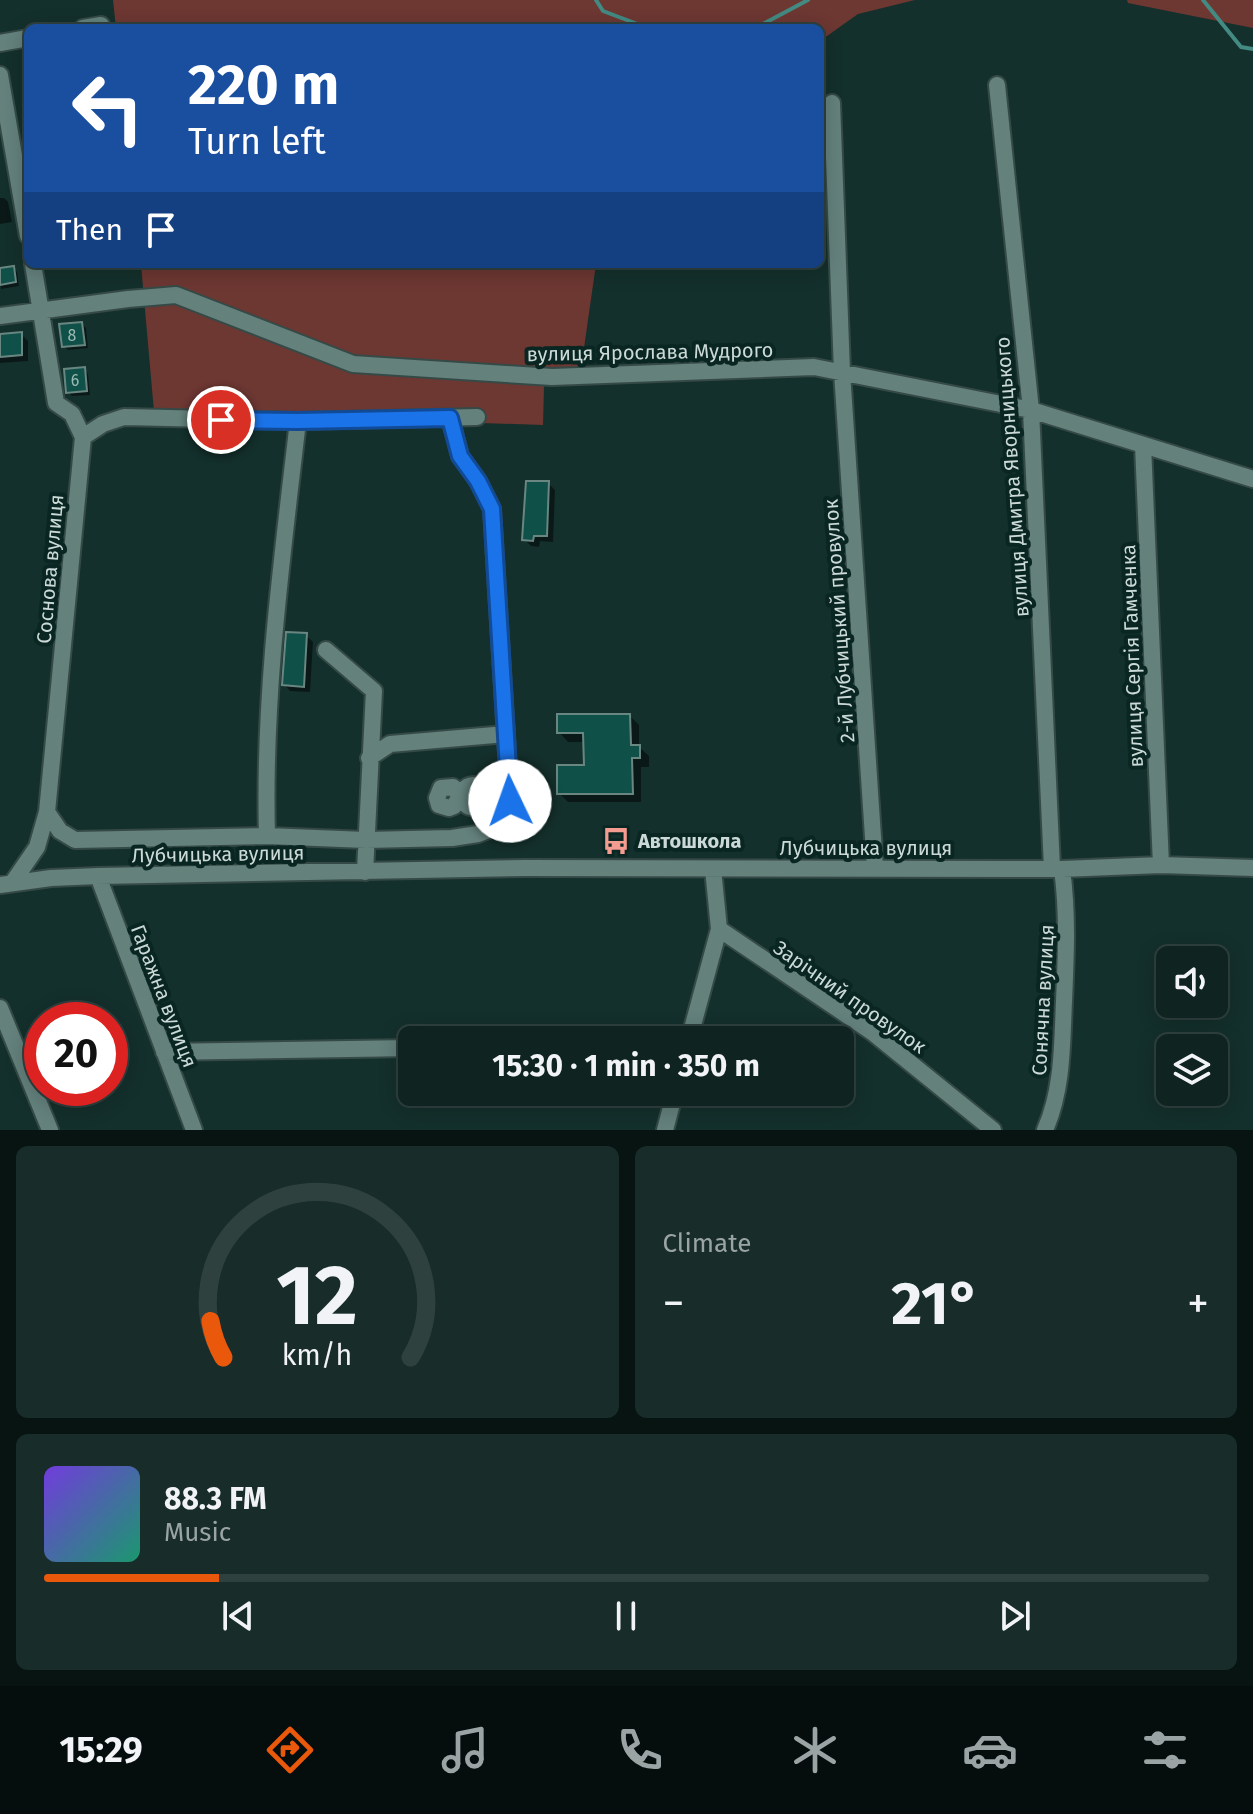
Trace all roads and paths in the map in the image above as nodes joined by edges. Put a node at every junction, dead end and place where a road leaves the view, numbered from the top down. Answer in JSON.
{"nodes":[{"id":1,"x":24,"y":39,"type":"edge"},
{"id":2,"x":0,"y":43,"type":"edge"},
{"id":3,"x":0,"y":75,"type":"edge"},
{"id":4,"x":997,"y":85,"type":"dead end"},
{"id":5,"x":832,"y":103,"type":"dead end"},
{"id":6,"x":24,"y":213,"type":"edge"},
{"id":7,"x":34,"y":268,"type":"edge"},
{"id":8,"x":41,"y":311,"type":"junction"},
{"id":9,"x":0,"y":316,"type":"edge"},
{"id":10,"x":842,"y":372,"type":"junction"},
{"id":11,"x":1031,"y":410,"type":"junction"},
{"id":12,"x":477,"y":417,"type":"dead end"},
{"id":13,"x":450,"y":418,"type":"junction"},
{"id":14,"x":298,"y":421,"type":"junction"},
{"id":15,"x":83,"y":437,"type":"junction"},
{"id":16,"x":1143,"y":445,"type":"junction"},
{"id":17,"x":1253,"y":479,"type":"edge"},
{"id":18,"x":326,"y":650,"type":"dead end"},
{"id":19,"x":506,"y":734,"type":"junction"},
{"id":20,"x":369,"y":758,"type":"junction"},
{"id":21,"x":47,"y":812,"type":"junction"},
{"id":22,"x":267,"y":836,"type":"junction"},
{"id":23,"x":366,"y":840,"type":"junction"},
{"id":24,"x":1161,"y":865,"type":"junction"},
{"id":25,"x":875,"y":867,"type":"junction"},
{"id":26,"x":1253,"y":868,"type":"edge"},
{"id":27,"x":713,"y":869,"type":"junction"},
{"id":28,"x":1057,"y":869,"type":"junction"},
{"id":29,"x":365,"y":872,"type":"junction"},
{"id":30,"x":98,"y":876,"type":"junction"},
{"id":31,"x":7,"y":884,"type":"edge"},
{"id":32,"x":719,"y":929,"type":"junction"},
{"id":33,"x":0,"y":1008,"type":"edge"},
{"id":34,"x":693,"y":1026,"type":"edge"},
{"id":35,"x":398,"y":1048,"type":"edge"},
{"id":36,"x":164,"y":1052,"type":"junction"},
{"id":37,"x":671,"y":1106,"type":"edge"},
{"id":38,"x":666,"y":1127,"type":"edge"},
{"id":39,"x":50,"y":1130,"type":"edge"},
{"id":40,"x":194,"y":1130,"type":"edge"},
{"id":41,"x":685,"y":1130,"type":"edge"},
{"id":42,"x":993,"y":1130,"type":"edge"},
{"id":43,"x":1045,"y":1130,"type":"edge"}],
"edges":[{"from":1,"to":2,"type":"street"},
{"from":3,"to":6,"type":"street"},
{"from":4,"to":11,"type":"street","name":"вулиця Дмитра Яворницького"},
{"from":5,"to":10,"type":"street","name":"2-й Лубчицький провулок"},
{"from":7,"to":8,"type":"street"},
{"from":8,"to":9,"type":"street","name":"вулиця Ярослава Мудрого"},
{"from":8,"to":10,"type":"street","name":"вулиця Ярослава Мудрого"},
{"from":8,"to":15,"type":"street"},
{"from":10,"to":11,"type":"street","name":"вулиця Ярослава Мудрого"},
{"from":10,"to":25,"type":"street","name":"2-й Лубчицький провулок"},
{"from":11,"to":16,"type":"street","name":"вулиця Ярослава Мудрого"},
{"from":11,"to":28,"type":"street","name":"вулиця Дмитра Яворницького"},
{"from":12,"to":13,"type":"street"},
{"from":13,"to":14,"type":"street"},
{"from":13,"to":19,"type":"street"},
{"from":14,"to":15,"type":"street"},
{"from":14,"to":22,"type":"street"},
{"from":15,"to":21,"type":"street","name":"Соснова вулиця"},
{"from":16,"to":17,"type":"street","name":"вулиця Ярослава Мудрого"},
{"from":16,"to":24,"type":"street","name":"вулиця Сергія Гамченка"},
{"from":18,"to":20,"type":"street"},
{"from":19,"to":20,"type":"street"},
{"from":19,"to":23,"type":"street"},
{"from":20,"to":23,"type":"street"},
{"from":21,"to":22,"type":"street"},
{"from":21,"to":31,"type":"street","name":"Соснова вулиця"},
{"from":22,"to":23,"type":"street"},
{"from":23,"to":29,"type":"street"},
{"from":24,"to":26,"type":"street","name":"Лубчицька вулиця"},
{"from":24,"to":28,"type":"street","name":"Лубчицька вулиця"},
{"from":25,"to":27,"type":"street","name":"Лубчицька вулиця"},
{"from":25,"to":28,"type":"street","name":"Лубчицька вулиця"},
{"from":27,"to":29,"type":"street","name":"Лубчицька вулиця"},
{"from":27,"to":32,"type":"street"},
{"from":28,"to":43,"type":"street","name":"Сонячна вулиця"},
{"from":29,"to":30,"type":"street","name":"Лубчицька вулиця"},
{"from":30,"to":31,"type":"street","name":"Лубчицька вулиця"},
{"from":30,"to":36,"type":"street","name":"Гаражна вулиця"},
{"from":32,"to":34,"type":"street"},
{"from":32,"to":42,"type":"street","name":"Зарічний провулок"},
{"from":33,"to":39,"type":"street"},
{"from":35,"to":36,"type":"street"},
{"from":36,"to":40,"type":"street","name":"Гаражна вулиця"},
{"from":37,"to":38,"type":"street"},
{"from":38,"to":41,"type":"street"}]}
